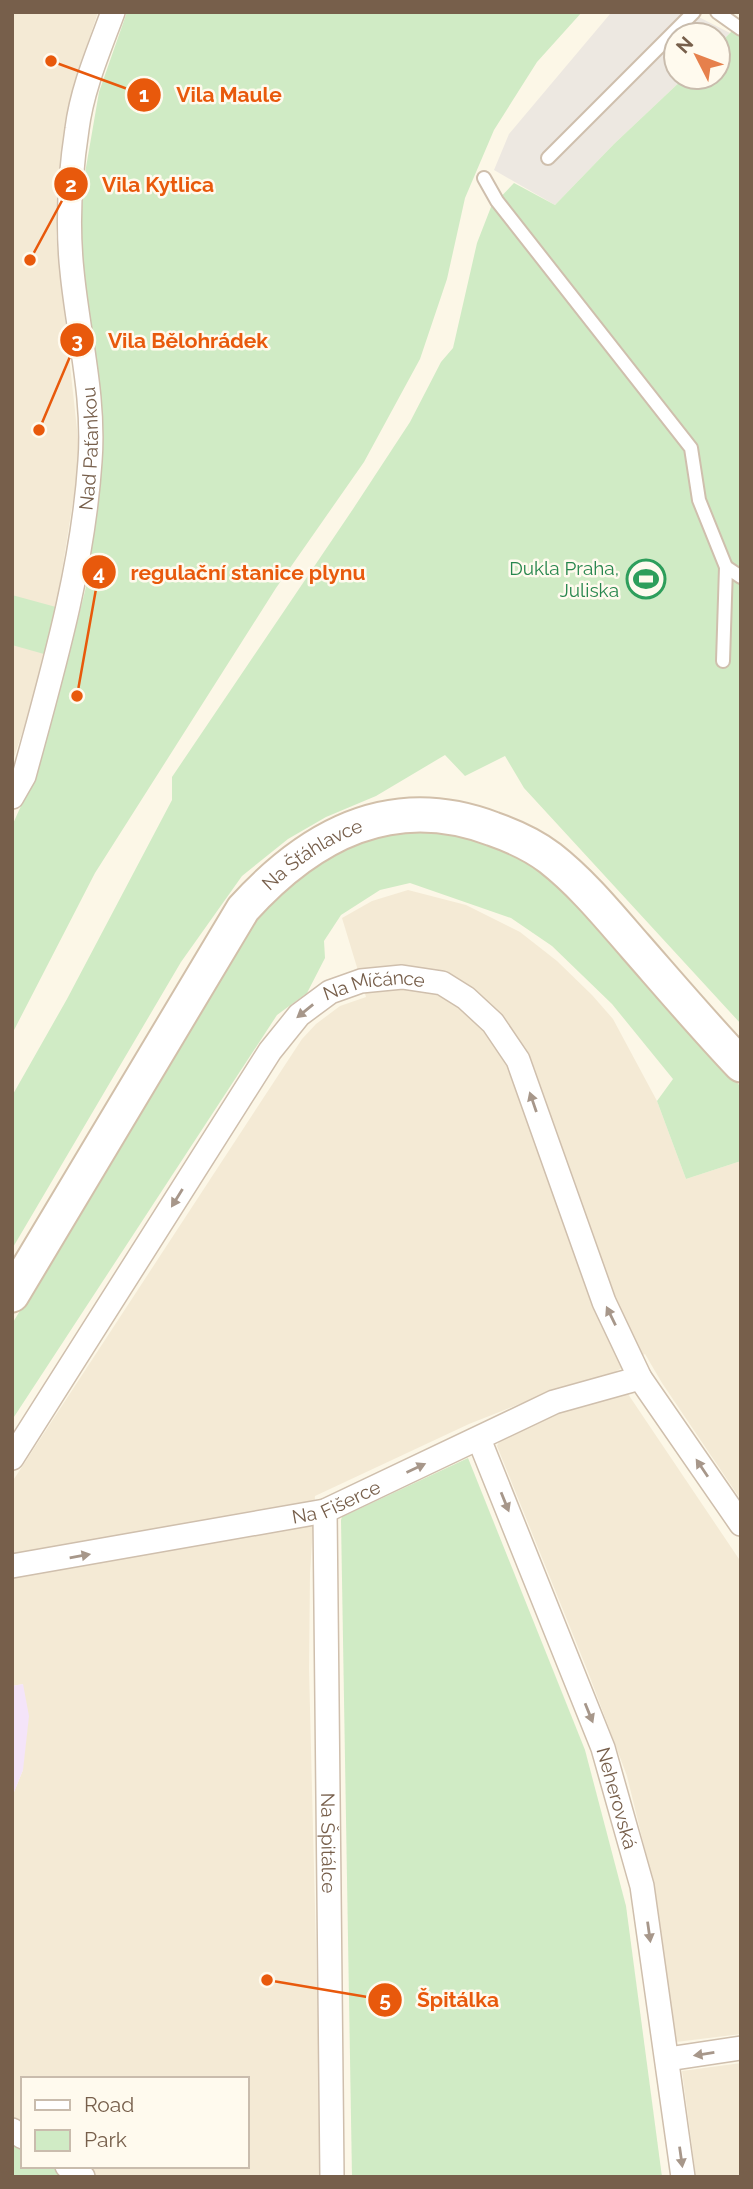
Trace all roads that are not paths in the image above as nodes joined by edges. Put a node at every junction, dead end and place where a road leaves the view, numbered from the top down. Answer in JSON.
{"nodes":[{"id":1,"x":113,"y":12,"type":"edge"},
{"id":2,"x":694,"y":12,"type":"edge"},
{"id":3,"x":717,"y":12,"type":"edge"},
{"id":4,"x":739,"y":27,"type":"edge"},
{"id":5,"x":548,"y":158,"type":"dead end"},
{"id":6,"x":484,"y":178,"type":"dead end"},
{"id":7,"x":726,"y":567,"type":"junction"},
{"id":8,"x":741,"y":577,"type":"edge"},
{"id":9,"x":723,"y":661,"type":"dead end"},
{"id":10,"x":12,"y":797,"type":"edge"},
{"id":11,"x":741,"y":1065,"type":"edge"},
{"id":12,"x":12,"y":1295,"type":"edge"},
{"id":13,"x":640,"y":1378,"type":"junction"},
{"id":14,"x":479,"y":1439,"type":"junction"},
{"id":15,"x":12,"y":1458,"type":"edge"},
{"id":16,"x":325,"y":1511,"type":"junction"},
{"id":17,"x":741,"y":1524,"type":"edge"},
{"id":18,"x":12,"y":1566,"type":"edge"},
{"id":19,"x":741,"y":2048,"type":"edge"},
{"id":20,"x":668,"y":2059,"type":"junction"},
{"id":21,"x":332,"y":2177,"type":"edge"},
{"id":22,"x":683,"y":2177,"type":"edge"}],
"edges":[{"from":1,"to":10,"type":"street","name":"Nad Paťankou"},
{"from":2,"to":5,"type":"lane"},
{"from":3,"to":4,"type":"lane"},
{"from":6,"to":7,"type":"lane"},
{"from":7,"to":8,"type":"lane"},
{"from":7,"to":9,"type":"lane"},
{"from":11,"to":12,"type":"street","name":"Na Šťáhlavce"},
{"from":13,"to":14,"type":"street","name":"Na Fišerce"},
{"from":13,"to":15,"type":"street","name":"Na Míčánce","one_way":true},
{"from":17,"to":13,"type":"street","name":"Na Míčánce","one_way":true},
{"from":16,"to":14,"type":"street","name":"Na Fišerce","one_way":true},
{"from":14,"to":20,"type":"street","name":"Neherovská","one_way":true},
{"from":18,"to":16,"type":"street","name":"Na Fišerce","one_way":true},
{"from":16,"to":21,"type":"street","name":"Na Špitálce"},
{"from":19,"to":20,"type":"street","one_way":true},
{"from":20,"to":22,"type":"street","name":"Neherovská","one_way":true}]}
